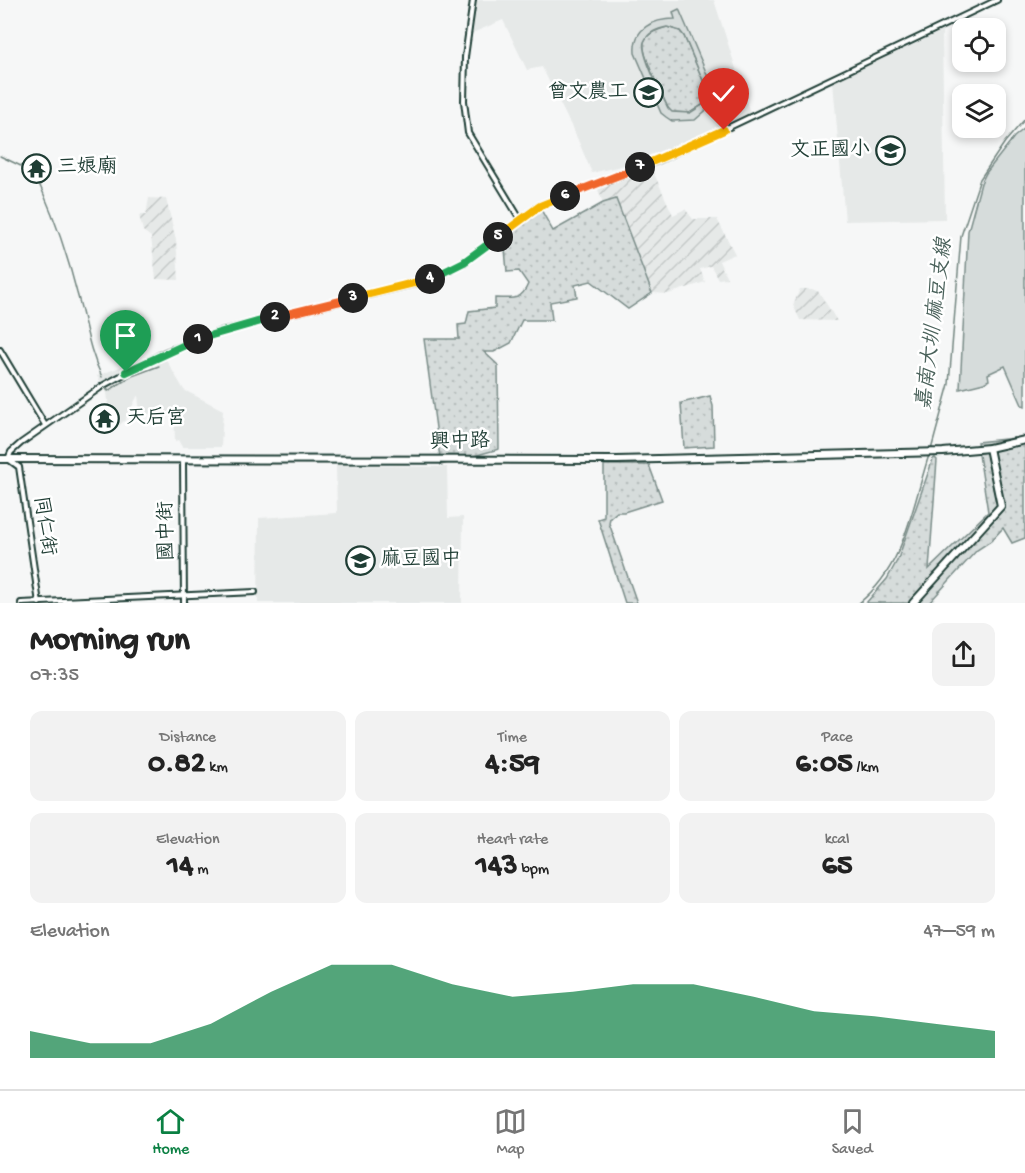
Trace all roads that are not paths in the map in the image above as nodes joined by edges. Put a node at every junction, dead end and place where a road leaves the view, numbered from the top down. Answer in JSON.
{"nodes":[{"id":1,"x":473,"y":0,"type":"edge"},
{"id":2,"x":997,"y":0,"type":"edge"},
{"id":3,"x":520,"y":219,"type":"junction"},
{"id":4,"x":0,"y":350,"type":"edge"},
{"id":5,"x":45,"y":425,"type":"junction"},
{"id":6,"x":1025,"y":440,"type":"edge"},
{"id":7,"x":989,"y":448,"type":"junction"},
{"id":8,"x":0,"y":459,"type":"edge"},
{"id":9,"x":8,"y":459,"type":"junction"},
{"id":10,"x":183,"y":459,"type":"junction"},
{"id":11,"x":255,"y":592,"type":"dead end"},
{"id":12,"x":184,"y":595,"type":"junction"},
{"id":13,"x":39,"y":602,"type":"edge"},
{"id":14,"x":21,"y":603,"type":"edge"},
{"id":15,"x":184,"y":603,"type":"edge"},
{"id":16,"x":913,"y":603,"type":"edge"}],
"edges":[{"from":1,"to":3,"type":"street"},
{"from":2,"to":3,"type":"street"},
{"from":3,"to":5,"type":"street"},
{"from":4,"to":5,"type":"street"},
{"from":5,"to":9,"type":"street"},
{"from":6,"to":7,"type":"main road","name":"興中路"},
{"from":7,"to":10,"type":"main road","name":"興中路"},
{"from":7,"to":16,"type":"main road"},
{"from":8,"to":9,"type":"main road","name":"興中路"},
{"from":9,"to":10,"type":"main road","name":"興中路"},
{"from":9,"to":13,"type":"street","name":"同仁街"},
{"from":10,"to":12,"type":"street","name":"國中街"},
{"from":11,"to":12,"type":"street"},
{"from":12,"to":13,"type":"street"},
{"from":12,"to":15,"type":"street","name":"國中街"},
{"from":13,"to":14,"type":"street"}]}
